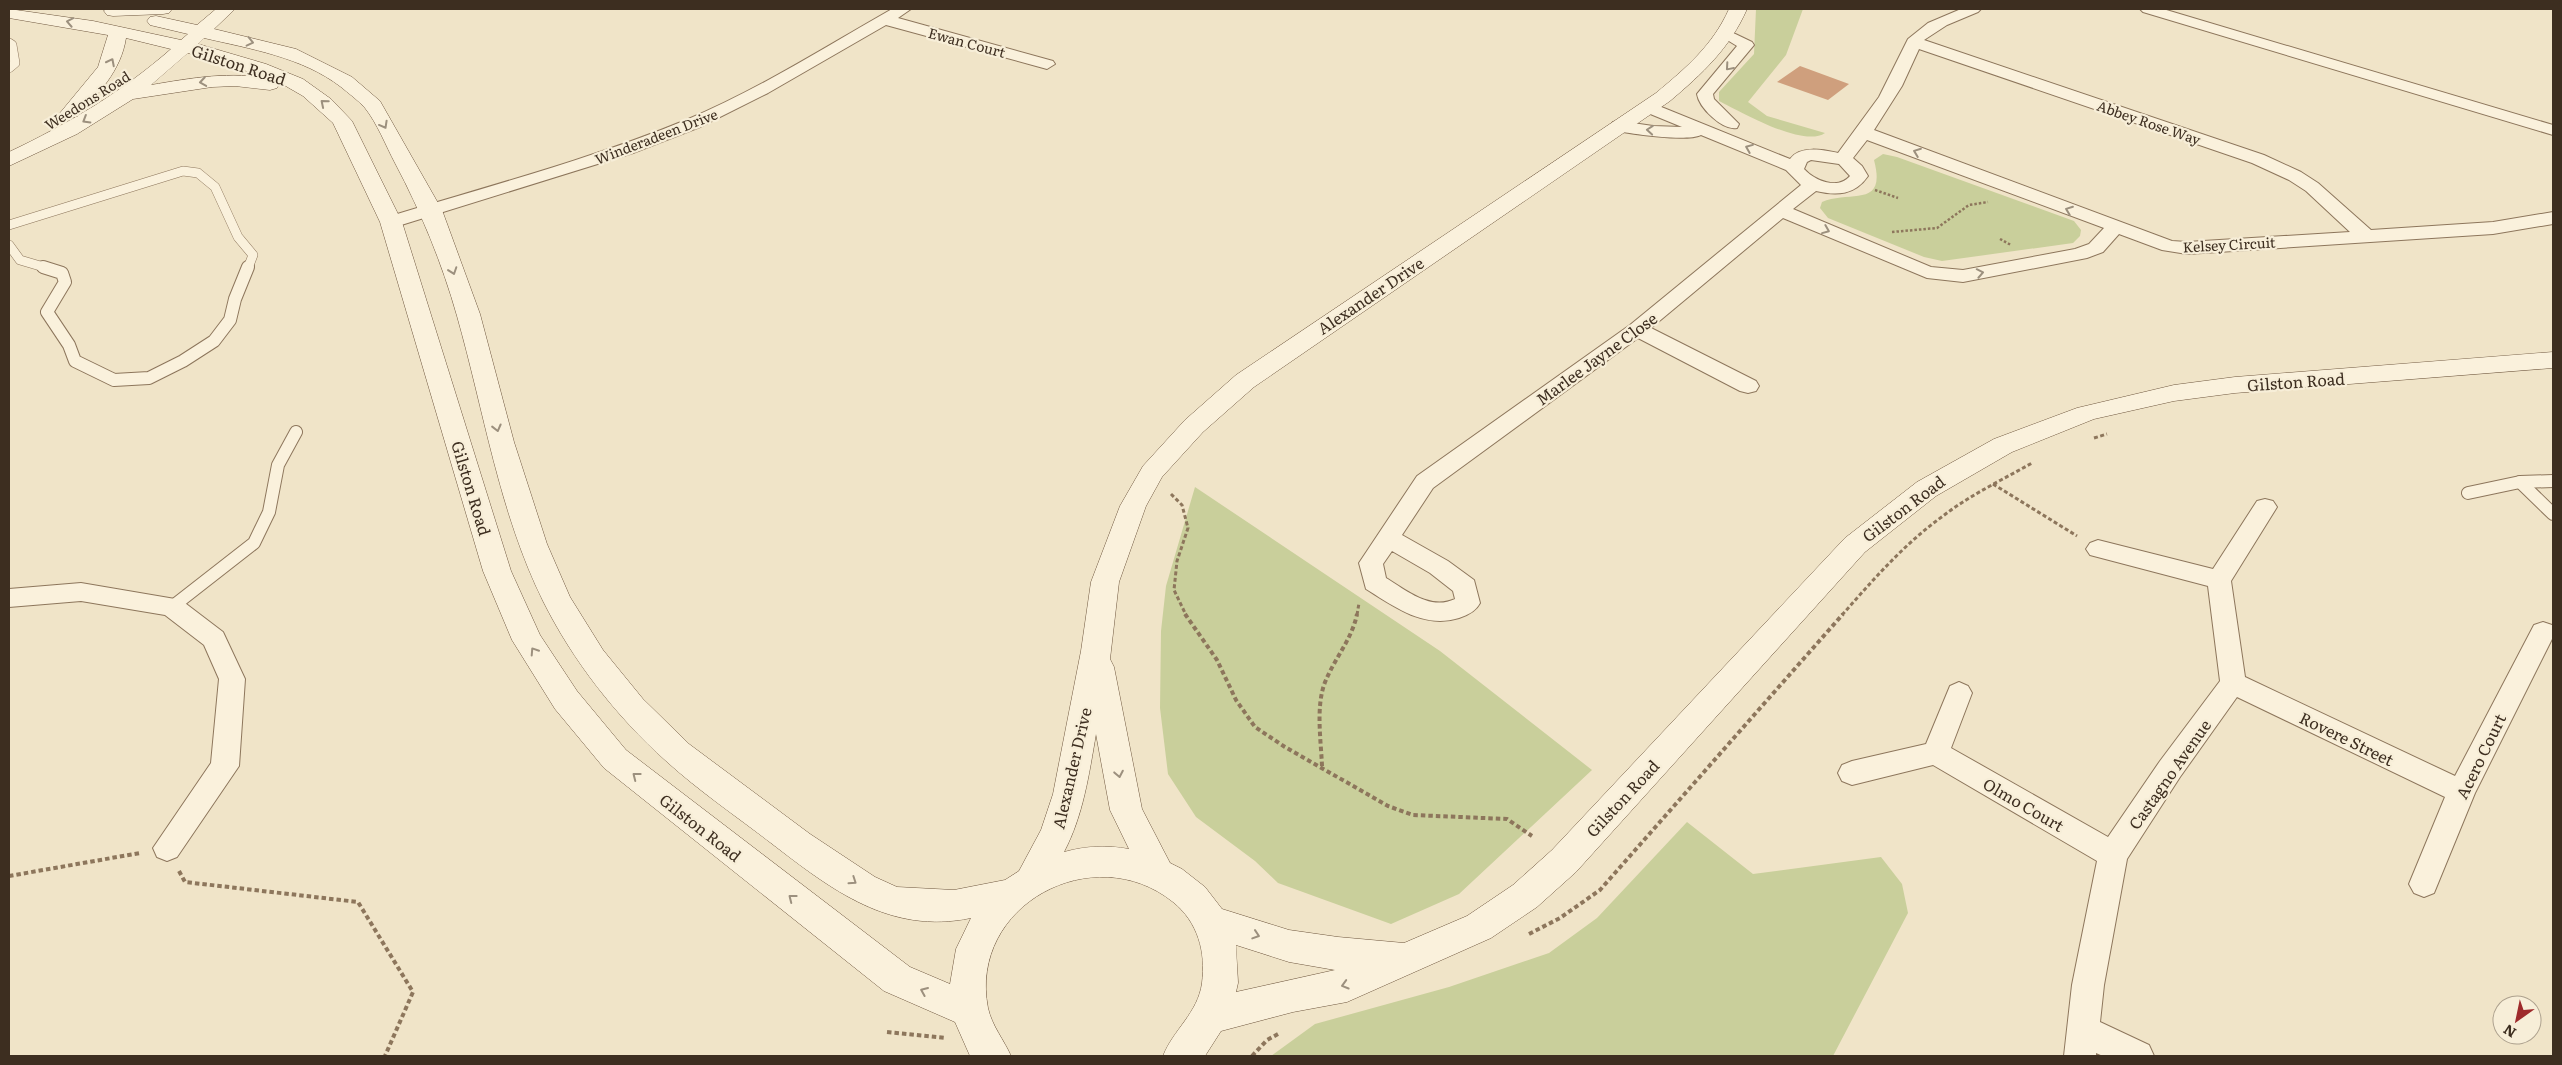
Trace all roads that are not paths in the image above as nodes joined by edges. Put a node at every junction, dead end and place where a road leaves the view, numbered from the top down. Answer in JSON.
{"nodes":[{"id":1,"x":163,"y":9,"type":"edge"},
{"id":2,"x":226,"y":9,"type":"edge"},
{"id":3,"x":904,"y":9,"type":"edge"},
{"id":4,"x":1738,"y":9,"type":"edge"},
{"id":5,"x":1974,"y":9,"type":"edge"},
{"id":6,"x":2148,"y":9,"type":"edge"},
{"id":7,"x":106,"y":10,"type":"edge"},
{"id":8,"x":9,"y":13,"type":"edge"},
{"id":9,"x":886,"y":20,"type":"junction"},
{"id":10,"x":194,"y":28,"type":"edge"},
{"id":11,"x":118,"y":31,"type":"junction"},
{"id":12,"x":1727,"y":36,"type":"junction"},
{"id":13,"x":166,"y":42,"type":"junction"},
{"id":14,"x":1914,"y":42,"type":"junction"},
{"id":15,"x":9,"y":44,"type":"edge"},
{"id":16,"x":1047,"y":64,"type":"dead end"},
{"id":17,"x":9,"y":68,"type":"edge"},
{"id":18,"x":304,"y":88,"type":"junction"},
{"id":19,"x":128,"y":94,"type":"junction"},
{"id":20,"x":1656,"y":102,"type":"junction"},
{"id":21,"x":70,"y":113,"type":"junction"},
{"id":22,"x":1731,"y":124,"type":"junction"},
{"id":23,"x":1619,"y":126,"type":"junction"},
{"id":24,"x":2553,"y":130,"type":"edge"},
{"id":25,"x":1865,"y":133,"type":"junction"},
{"id":26,"x":1716,"y":134,"type":"junction"},
{"id":27,"x":9,"y":147,"type":"edge"},
{"id":28,"x":1809,"y":156,"type":"junction"},
{"id":29,"x":9,"y":160,"type":"edge"},
{"id":30,"x":1842,"y":160,"type":"junction"},
{"id":31,"x":1794,"y":166,"type":"junction"},
{"id":32,"x":1813,"y":184,"type":"junction"},
{"id":33,"x":431,"y":210,"type":"junction"},
{"id":34,"x":1781,"y":211,"type":"junction"},
{"id":35,"x":2553,"y":218,"type":"edge"},
{"id":36,"x":392,"y":222,"type":"junction"},
{"id":37,"x":9,"y":225,"type":"edge"},
{"id":38,"x":2114,"y":228,"type":"junction"},
{"id":39,"x":2366,"y":236,"type":"junction"},
{"id":40,"x":9,"y":245,"type":"edge"},
{"id":41,"x":1637,"y":330,"type":"junction"},
{"id":42,"x":2553,"y":360,"type":"edge"},
{"id":43,"x":1748,"y":386,"type":"dead end"},
{"id":44,"x":296,"y":432,"type":"dead end"},
{"id":45,"x":2553,"y":481,"type":"edge"},
{"id":46,"x":2520,"y":482,"type":"junction"},
{"id":47,"x":2468,"y":493,"type":"dead end"},
{"id":48,"x":2265,"y":507,"type":"dead end"},
{"id":49,"x":2553,"y":514,"type":"edge"},
{"id":50,"x":1389,"y":538,"type":"junction"},
{"id":51,"x":2098,"y":549,"type":"road end"},
{"id":52,"x":2219,"y":580,"type":"junction"},
{"id":53,"x":9,"y":598,"type":"edge"},
{"id":54,"x":172,"y":607,"type":"junction"},
{"id":55,"x":2543,"y":632,"type":"dead end"},
{"id":56,"x":1096,"y":651,"type":"junction"},
{"id":57,"x":2234,"y":683,"type":"junction"},
{"id":58,"x":1959,"y":693,"type":"dead end"},
{"id":59,"x":1936,"y":753,"type":"junction"},
{"id":60,"x":1852,"y":774,"type":"dead end"},
{"id":61,"x":2461,"y":792,"type":"junction"},
{"id":62,"x":167,"y":848,"type":"road end"},
{"id":63,"x":2113,"y":855,"type":"junction"},
{"id":64,"x":1157,"y":871,"type":"junction"},
{"id":65,"x":2424,"y":884,"type":"dead end"},
{"id":66,"x":1023,"y":887,"type":"junction"},
{"id":67,"x":1210,"y":921,"type":"junction"},
{"id":68,"x":1405,"y":958,"type":"junction"},
{"id":69,"x":969,"y":1010,"type":"junction"},
{"id":70,"x":1210,"y":1016,"type":"junction"},
{"id":71,"x":2082,"y":1044,"type":"edge"},
{"id":72,"x":987,"y":1049,"type":"edge"},
{"id":73,"x":1182,"y":1056,"type":"edge"},
{"id":74,"x":2138,"y":1056,"type":"edge"}],
"edges":[{"from":1,"to":7,"type":"main road"},
{"from":2,"to":10,"type":"main road","name":"Weedons Road"},
{"from":3,"to":9,"type":"street","name":"Winderadeen Drive"},
{"from":4,"to":12,"type":"main road","name":"Alexander Drive"},
{"from":5,"to":14,"type":"street"},
{"from":6,"to":24,"type":"street"},
{"from":7,"to":10,"type":"main road","name":"Gilston Road"},
{"from":11,"to":8,"type":"main road","name":"Gilston Road","one_way":true},
{"from":9,"to":16,"type":"street","name":"Ewan Court"},
{"from":9,"to":33,"type":"street","name":"Winderadeen Drive"},
{"from":10,"to":13,"type":"main road","name":"Gilston Road"},
{"from":10,"to":18,"type":"main road","name":"Gilston Road"},
{"from":10,"to":19,"type":"main road","name":"Weedons Road"},
{"from":10,"to":33,"type":"main road","name":"Gilston Road","one_way":true},
{"from":11,"to":13,"type":"main road","name":"Gilston Road"},
{"from":21,"to":11,"type":"main road","one_way":true},
{"from":12,"to":20,"type":"main road","name":"Alexander Drive"},
{"from":12,"to":22,"type":"street","one_way":true},
{"from":13,"to":21,"type":"main road","name":"Weedons Road"},
{"from":14,"to":25,"type":"street"},
{"from":14,"to":39,"type":"street","name":"Abbey Rose Way"},
{"from":15,"to":17,"type":"lane"},
{"from":18,"to":19,"type":"main road","one_way":true},
{"from":36,"to":18,"type":"main road","name":"Gilston Road","one_way":true},
{"from":19,"to":29,"type":"main road","name":"Weedons Road","one_way":true},
{"from":20,"to":22,"type":"street"},
{"from":20,"to":23,"type":"main road","name":"Alexander Drive"},
{"from":20,"to":26,"type":"street"},
{"from":21,"to":27,"type":"main road","name":"Weedons Road"},
{"from":22,"to":28,"type":"street"},
{"from":26,"to":23,"type":"street","one_way":true},
{"from":23,"to":56,"type":"main road","name":"Alexander Drive"},
{"from":25,"to":30,"type":"street"},
{"from":38,"to":25,"type":"street","name":"Kelsey Circuit","one_way":true},
{"from":31,"to":26,"type":"street","one_way":true},
{"from":28,"to":30,"type":"street"},
{"from":28,"to":31,"type":"street"},
{"from":30,"to":32,"type":"street"},
{"from":31,"to":32,"type":"street"},
{"from":32,"to":34,"type":"street","name":"Marlee Jayne Close"},
{"from":33,"to":36,"type":"street","name":"Winderadeen Drive"},
{"from":33,"to":66,"type":"main road","name":"Gilston Road","one_way":true},
{"from":34,"to":38,"type":"street","one_way":true},
{"from":34,"to":41,"type":"street","name":"Marlee Jayne Close"},
{"from":35,"to":39,"type":"street","name":"Kelsey Circuit"},
{"from":69,"to":36,"type":"main road","name":"Gilston Road","one_way":true},
{"from":37,"to":40,"type":"lane"},
{"from":38,"to":39,"type":"street","name":"Kelsey Circuit"},
{"from":41,"to":43,"type":"street"},
{"from":41,"to":50,"type":"street","name":"Marlee Jayne Close"},
{"from":42,"to":68,"type":"main road","name":"Gilston Road"},
{"from":44,"to":54,"type":"lane"},
{"from":45,"to":46,"type":"lane"},
{"from":46,"to":47,"type":"lane"},
{"from":46,"to":49,"type":"lane"},
{"from":48,"to":52,"type":"street"},
{"from":50,"to":50,"type":"street","name":"Marlee Jayne Close"},
{"from":51,"to":52,"type":"street"},
{"from":52,"to":57,"type":"street"},
{"from":53,"to":54,"type":"street"},
{"from":54,"to":62,"type":"street"},
{"from":55,"to":61,"type":"street","name":"Acero Court"},
{"from":56,"to":64,"type":"main road","name":"Alexander Drive","one_way":true},
{"from":56,"to":66,"type":"main road","name":"Alexander Drive"},
{"from":57,"to":61,"type":"street","name":"Rovere Street"},
{"from":57,"to":63,"type":"street","name":"Castagno Avenue"},
{"from":58,"to":59,"type":"street"},
{"from":59,"to":60,"type":"street"},
{"from":59,"to":63,"type":"street","name":"Olmo Court"},
{"from":61,"to":65,"type":"street","name":"Acero Court"},
{"from":63,"to":71,"type":"street","name":"Castagno Avenue"},
{"from":64,"to":66,"type":"main road"},
{"from":64,"to":67,"type":"main road"},
{"from":66,"to":69,"type":"main road"},
{"from":67,"to":68,"type":"main road","name":"Gilston Road","one_way":true},
{"from":67,"to":70,"type":"main road"},
{"from":68,"to":70,"type":"main road","name":"Gilston Road","one_way":true},
{"from":69,"to":72,"type":"main road"},
{"from":70,"to":73,"type":"main road"},
{"from":71,"to":74,"type":"street"}]}
